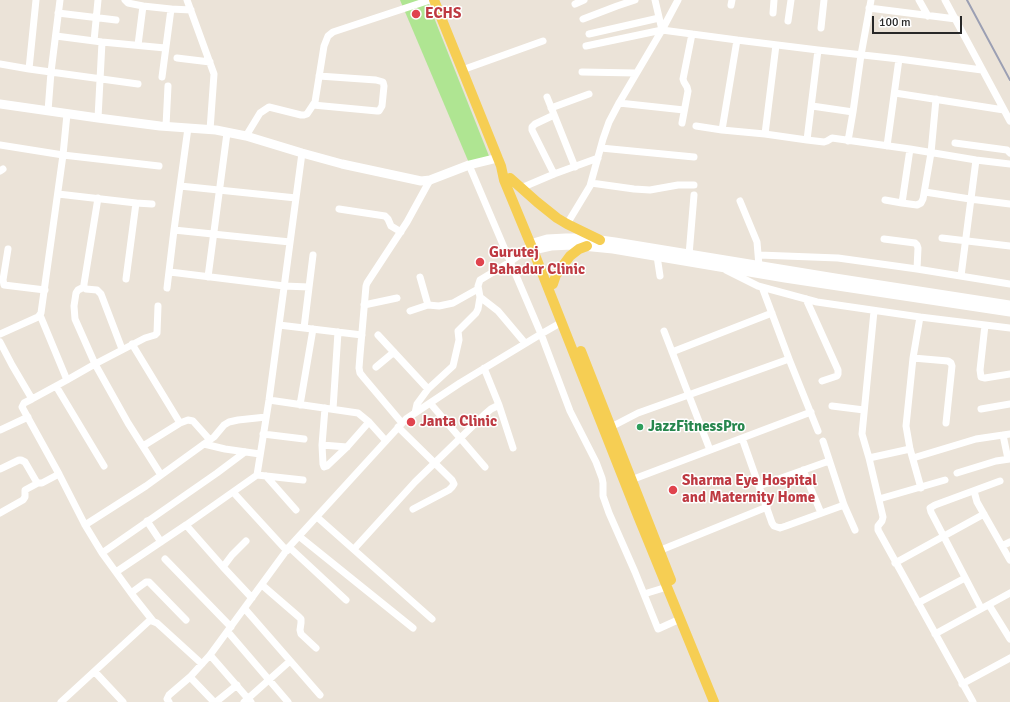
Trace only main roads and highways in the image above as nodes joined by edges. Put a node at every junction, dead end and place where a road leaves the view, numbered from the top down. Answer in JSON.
{"nodes":[{"id":1,"x":434,"y":0,"type":"edge"},
{"id":2,"x":499,"y":162,"type":"junction"},
{"id":3,"x":510,"y":178,"type":"junction"},
{"id":4,"x":600,"y":240,"type":"road end"},
{"id":5,"x":588,"y":246,"type":"road end"},
{"id":6,"x":533,"y":247,"type":"junction"},
{"id":7,"x":553,"y":284,"type":"junction"},
{"id":8,"x":656,"y":552,"type":"junction"},
{"id":9,"x":714,"y":702,"type":"edge"},
{"id":10,"x":721,"y":702,"type":"edge"}],
"edges":[{"from":1,"to":2,"type":"main road"},
{"from":2,"to":3,"type":"main road"},
{"from":2,"to":6,"type":"main road"},
{"from":3,"to":4,"type":"main road"},
{"from":3,"to":6,"type":"main road"},
{"from":5,"to":7,"type":"main road"},
{"from":6,"to":7,"type":"main road"},
{"from":6,"to":8,"type":"main road"},
{"from":7,"to":8,"type":"main road"},
{"from":8,"to":9,"type":"main road"},
{"from":8,"to":10,"type":"main road"}]}
